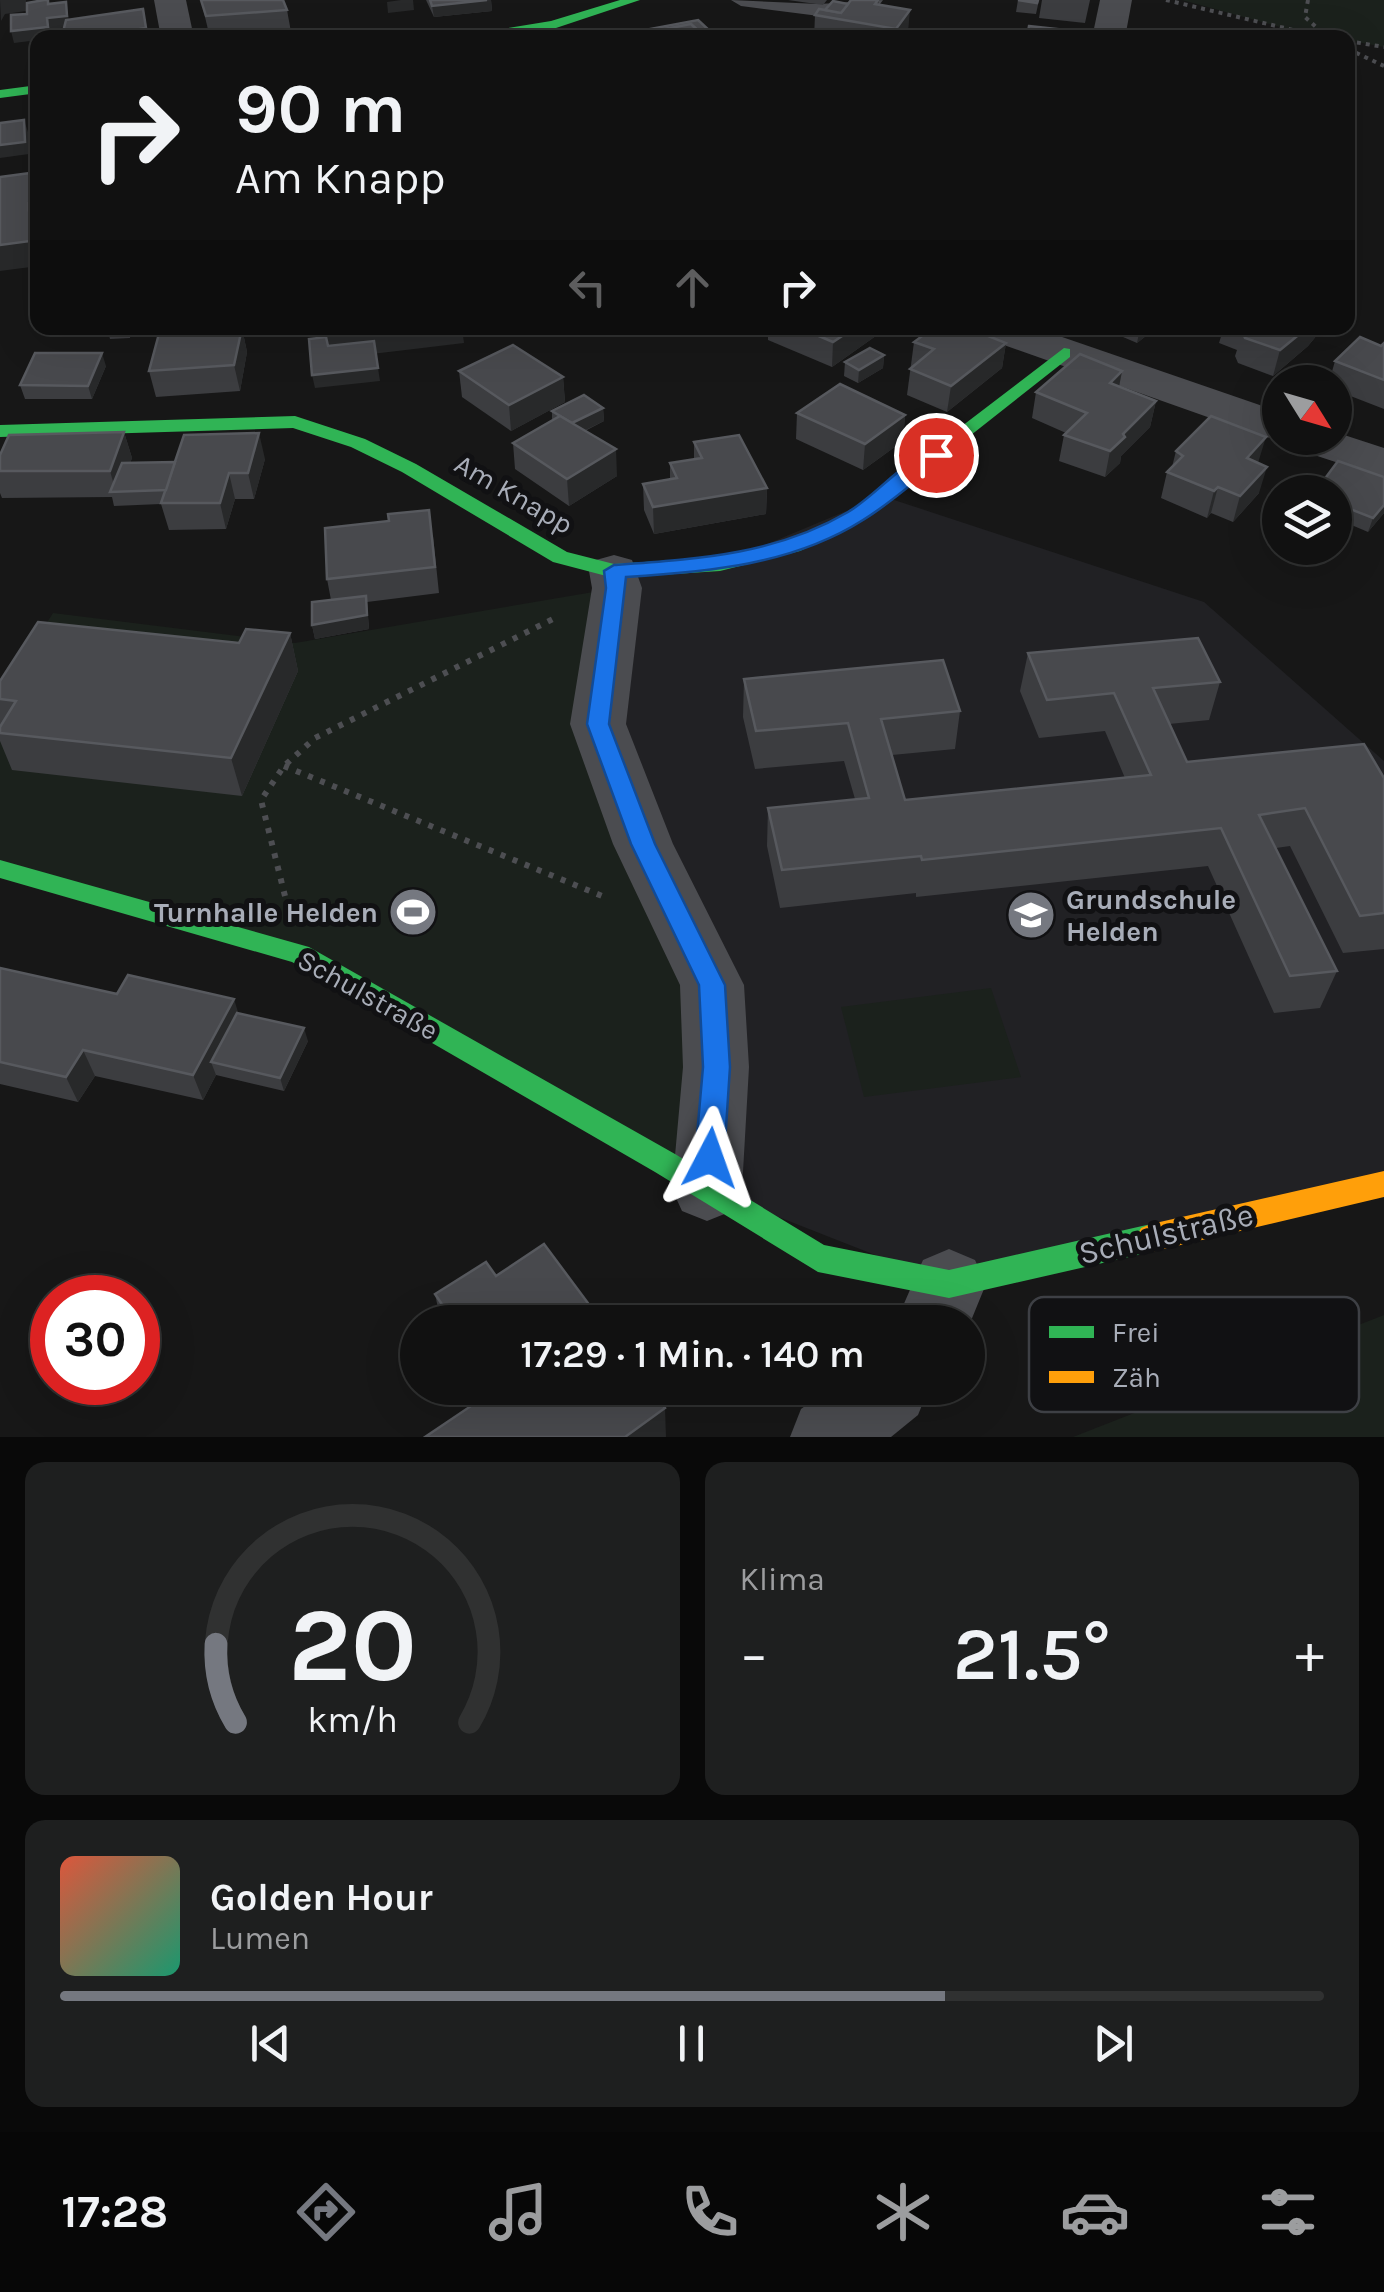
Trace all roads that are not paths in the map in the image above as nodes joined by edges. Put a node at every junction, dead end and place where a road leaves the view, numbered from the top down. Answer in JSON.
{"nodes":[{"id":1,"x":170,"y":0,"type":"edge"},
{"id":2,"x":634,"y":0,"type":"edge"},
{"id":3,"x":741,"y":0,"type":"edge"},
{"id":4,"x":873,"y":0,"type":"edge"},
{"id":5,"x":1116,"y":0,"type":"edge"},
{"id":6,"x":176,"y":30,"type":"edge"},
{"id":7,"x":560,"y":30,"type":"edge"},
{"id":8,"x":1110,"y":30,"type":"edge"},
{"id":9,"x":30,"y":90,"type":"edge"},
{"id":10,"x":0,"y":94,"type":"edge"},
{"id":11,"x":1016,"y":335,"type":"edge"},
{"id":12,"x":1064,"y":352,"type":"junction"},
{"id":13,"x":1262,"y":422,"type":"edge"},
{"id":14,"x":0,"y":431,"type":"edge"},
{"id":15,"x":1352,"y":453,"type":"edge"},
{"id":16,"x":1384,"y":464,"type":"edge"},
{"id":17,"x":616,"y":580,"type":"junction"},
{"id":18,"x":0,"y":869,"type":"edge"},
{"id":19,"x":1384,"y":1184,"type":"edge"},
{"id":20,"x":707,"y":1189,"type":"junction"},
{"id":21,"x":941,"y":1303,"type":"edge"},
{"id":22,"x":870,"y":1405,"type":"edge"},
{"id":23,"x":829,"y":1437,"type":"edge"}],
"edges":[{"from":1,"to":6,"type":"street"},
{"from":2,"to":7,"type":"street"},
{"from":3,"to":4,"type":"lane"},
{"from":5,"to":8,"type":"street"},
{"from":9,"to":10,"type":"street"},
{"from":11,"to":12,"type":"street"},
{"from":12,"to":13,"type":"street"},
{"from":12,"to":17,"type":"street","name":"Am Knapp"},
{"from":14,"to":17,"type":"street","name":"Am Knapp"},
{"from":15,"to":16,"type":"street"},
{"from":17,"to":20,"type":"street"},
{"from":18,"to":20,"type":"street","name":"Schulstraße"},
{"from":19,"to":21,"type":"street","name":"Schulstraße"},
{"from":20,"to":21,"type":"street","name":"Schulstraße"},
{"from":22,"to":23,"type":"street"}]}
